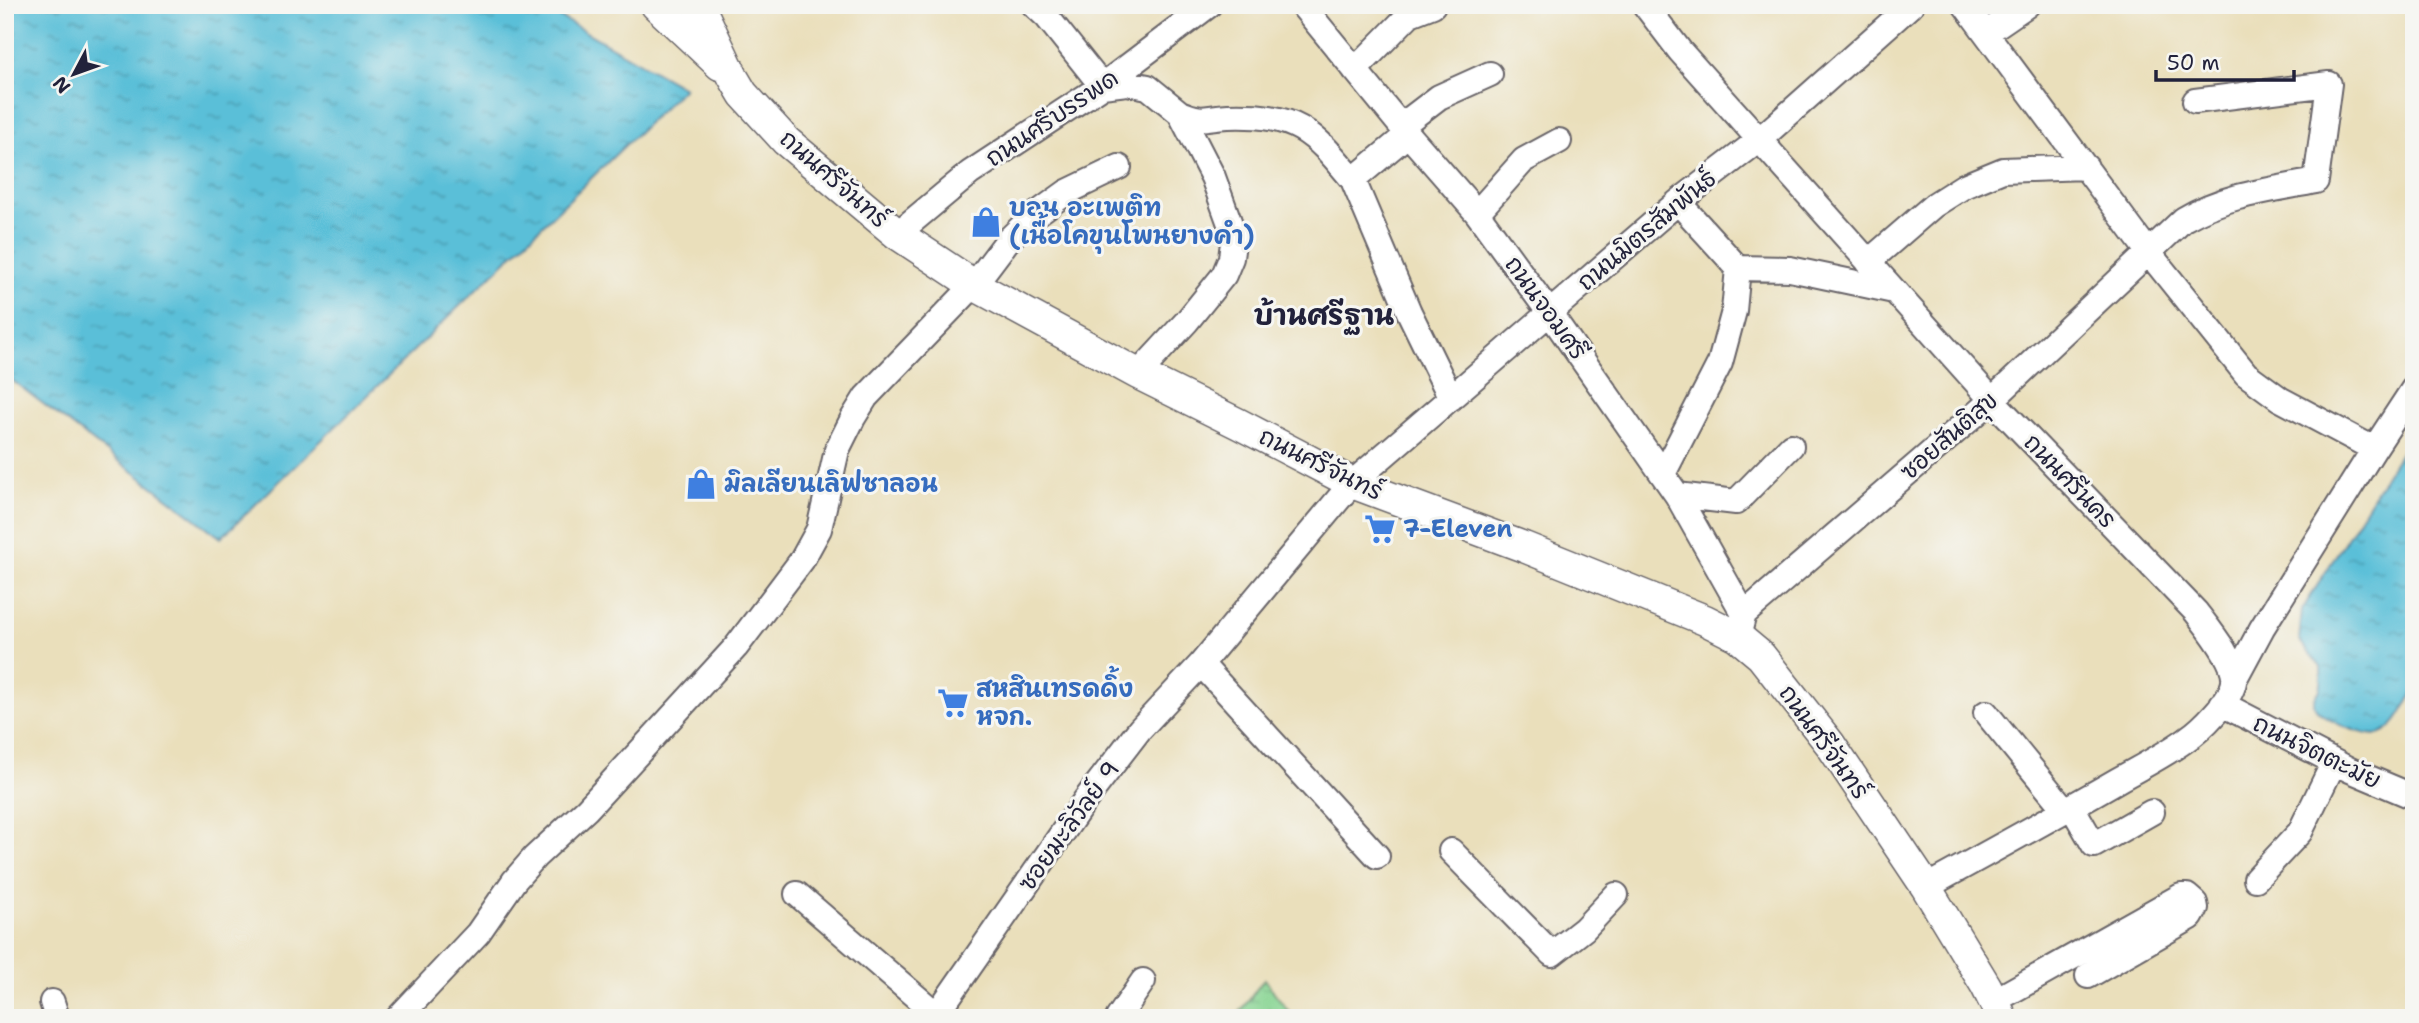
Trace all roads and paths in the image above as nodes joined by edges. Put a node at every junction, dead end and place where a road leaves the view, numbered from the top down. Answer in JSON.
{"nodes":[{"id":1,"x":656,"y":5,"type":"edge"},
{"id":2,"x":699,"y":5,"type":"edge"},
{"id":3,"x":1034,"y":5,"type":"edge"},
{"id":4,"x":1209,"y":5,"type":"edge"},
{"id":5,"x":1302,"y":5,"type":"edge"},
{"id":6,"x":1645,"y":5,"type":"edge"},
{"id":7,"x":1911,"y":5,"type":"edge"},
{"id":8,"x":1965,"y":5,"type":"edge"},
{"id":9,"x":2027,"y":5,"type":"edge"},
{"id":10,"x":1419,"y":8,"type":"edge"},
{"id":11,"x":1986,"y":33,"type":"junction"},
{"id":12,"x":1355,"y":71,"type":"junction"},
{"id":13,"x":1490,"y":75,"type":"dead end"},
{"id":14,"x":733,"y":77,"type":"junction"},
{"id":15,"x":1102,"y":86,"type":"junction"},
{"id":16,"x":2195,"y":101,"type":"dead end"},
{"id":17,"x":1180,"y":113,"type":"junction"},
{"id":18,"x":1405,"y":130,"type":"junction"},
{"id":19,"x":1759,"y":140,"type":"junction"},
{"id":20,"x":1559,"y":141,"type":"dead end"},
{"id":21,"x":1119,"y":167,"type":"dead end"},
{"id":22,"x":2086,"y":167,"type":"junction"},
{"id":23,"x":1353,"y":180,"type":"junction"},
{"id":24,"x":1678,"y":202,"type":"junction"},
{"id":25,"x":1477,"y":213,"type":"junction"},
{"id":26,"x":897,"y":234,"type":"junction"},
{"id":27,"x":2149,"y":253,"type":"junction"},
{"id":28,"x":1868,"y":262,"type":"junction"},
{"id":29,"x":1738,"y":268,"type":"junction"},
{"id":30,"x":974,"y":285,"type":"junction"},
{"id":31,"x":1894,"y":291,"type":"junction"},
{"id":32,"x":1549,"y":312,"type":"junction"},
{"id":33,"x":1138,"y":374,"type":"junction"},
{"id":34,"x":2414,"y":388,"type":"edge"},
{"id":35,"x":1451,"y":398,"type":"junction"},
{"id":36,"x":1992,"y":400,"type":"junction"},
{"id":37,"x":1791,"y":446,"type":"dead end"},
{"id":38,"x":2374,"y":449,"type":"junction"},
{"id":39,"x":1663,"y":474,"type":"junction"},
{"id":40,"x":1352,"y":483,"type":"junction"},
{"id":41,"x":1677,"y":495,"type":"junction"},
{"id":42,"x":1741,"y":625,"type":"junction"},
{"id":43,"x":1201,"y":664,"type":"junction"},
{"id":44,"x":2234,"y":680,"type":"junction"},
{"id":45,"x":2222,"y":704,"type":"junction"},
{"id":46,"x":1986,"y":713,"type":"dead end"},
{"id":47,"x":2334,"y":762,"type":"junction"},
{"id":48,"x":2414,"y":797,"type":"edge"},
{"id":49,"x":2069,"y":809,"type":"junction"},
{"id":50,"x":2152,"y":812,"type":"dead end"},
{"id":51,"x":1451,"y":851,"type":"dead end"},
{"id":52,"x":1377,"y":856,"type":"dead end"},
{"id":53,"x":2256,"y":879,"type":"dead end"},
{"id":54,"x":1926,"y":887,"type":"junction"},
{"id":55,"x":797,"y":894,"type":"dead end"},
{"id":56,"x":1616,"y":895,"type":"dead end"},
{"id":57,"x":2088,"y":976,"type":"dead end"},
{"id":58,"x":1143,"y":981,"type":"dead end"},
{"id":59,"x":1998,"y":1010,"type":"edge"},
{"id":60,"x":935,"y":1016,"type":"edge"},
{"id":61,"x":397,"y":1018,"type":"edge"},
{"id":62,"x":1118,"y":1018,"type":"edge"}],
"edges":[{"from":1,"to":14,"type":"main road"},
{"from":2,"to":14,"type":"main road","name":"ถนนศรีจันทร์"},
{"from":3,"to":15,"type":"street"},
{"from":4,"to":15,"type":"street","name":"ถนนศรีบรรพด"},
{"from":5,"to":12,"type":"street","name":"ถนนจอมศรี"},
{"from":6,"to":19,"type":"street","name":"ถนนศรีนคร"},
{"from":7,"to":19,"type":"street","name":"ถนนมิตรสัมพันธ์"},
{"from":8,"to":11,"type":"street"},
{"from":9,"to":11,"type":"street"},
{"from":10,"to":12,"type":"street"},
{"from":11,"to":22,"type":"street"},
{"from":12,"to":18,"type":"street","name":"ถนนจอมศรี"},
{"from":13,"to":18,"type":"street"},
{"from":14,"to":26,"type":"main road","name":"ถนนศรีจันทร์"},
{"from":15,"to":17,"type":"street"},
{"from":15,"to":26,"type":"street","name":"ถนนศรีบรรพด"},
{"from":16,"to":27,"type":"street","name":"ซอยสันติสุข"},
{"from":17,"to":23,"type":"street"},
{"from":17,"to":33,"type":"street"},
{"from":18,"to":23,"type":"street"},
{"from":18,"to":25,"type":"street","name":"ถนนจอมศรี"},
{"from":19,"to":24,"type":"street","name":"ถนนมิตรสัมพันธ์"},
{"from":19,"to":28,"type":"street","name":"ถนนศรีนคร"},
{"from":20,"to":25,"type":"street"},
{"from":21,"to":30,"type":"street"},
{"from":22,"to":27,"type":"street"},
{"from":22,"to":28,"type":"street"},
{"from":23,"to":35,"type":"street"},
{"from":24,"to":29,"type":"street"},
{"from":24,"to":32,"type":"street","name":"ถนนมิตรสัมพันธ์"},
{"from":25,"to":32,"type":"street","name":"ถนนจอมศรี"},
{"from":26,"to":30,"type":"main road","name":"ถนนศรีจันทร์"},
{"from":27,"to":36,"type":"street","name":"ซอยสันติสุข"},
{"from":27,"to":38,"type":"street"},
{"from":28,"to":31,"type":"street","name":"ถนนศรีนคร"},
{"from":29,"to":31,"type":"street"},
{"from":29,"to":39,"type":"street"},
{"from":30,"to":33,"type":"main road","name":"ถนนศรีจันทร์"},
{"from":30,"to":61,"type":"street"},
{"from":31,"to":36,"type":"street","name":"ถนนศรีนคร"},
{"from":32,"to":35,"type":"street","name":"ถนนมิตรสัมพันธ์"},
{"from":32,"to":39,"type":"street","name":"ถนนจอมศรี"},
{"from":33,"to":40,"type":"main road","name":"ถนนศรีจันทร์"},
{"from":34,"to":38,"type":"street"},
{"from":35,"to":40,"type":"street","name":"ถนนมิตรสัมพันธ์"},
{"from":36,"to":42,"type":"street","name":"ซอยสันติสุข"},
{"from":36,"to":44,"type":"street","name":"ถนนศรีนคร"},
{"from":37,"to":41,"type":"street"},
{"from":38,"to":44,"type":"street"},
{"from":39,"to":41,"type":"street","name":"ถนนจอมศรี"},
{"from":40,"to":42,"type":"main road","name":"ถนนศรีจันทร์"},
{"from":40,"to":43,"type":"street","name":"ซอยมะลิวัลย์ 9"},
{"from":41,"to":42,"type":"street","name":"ถนนจอมศรี"},
{"from":42,"to":54,"type":"main road","name":"ถนนศรีจันทร์"},
{"from":43,"to":52,"type":"street"},
{"from":43,"to":60,"type":"street","name":"ซอยมะลิวัลย์ 9"},
{"from":44,"to":45,"type":"street"},
{"from":45,"to":47,"type":"street","name":"ถนนจิตตะมัย"},
{"from":45,"to":49,"type":"street"},
{"from":46,"to":49,"type":"street"},
{"from":47,"to":48,"type":"street","name":"ถนนจิตตะมัย"},
{"from":47,"to":53,"type":"street"},
{"from":49,"to":50,"type":"street"},
{"from":49,"to":54,"type":"street"},
{"from":51,"to":56,"type":"street"},
{"from":54,"to":59,"type":"main road","name":"ถนนศรีจันทร์"},
{"from":55,"to":60,"type":"street"},
{"from":57,"to":59,"type":"street"},
{"from":58,"to":62,"type":"street"}]}
